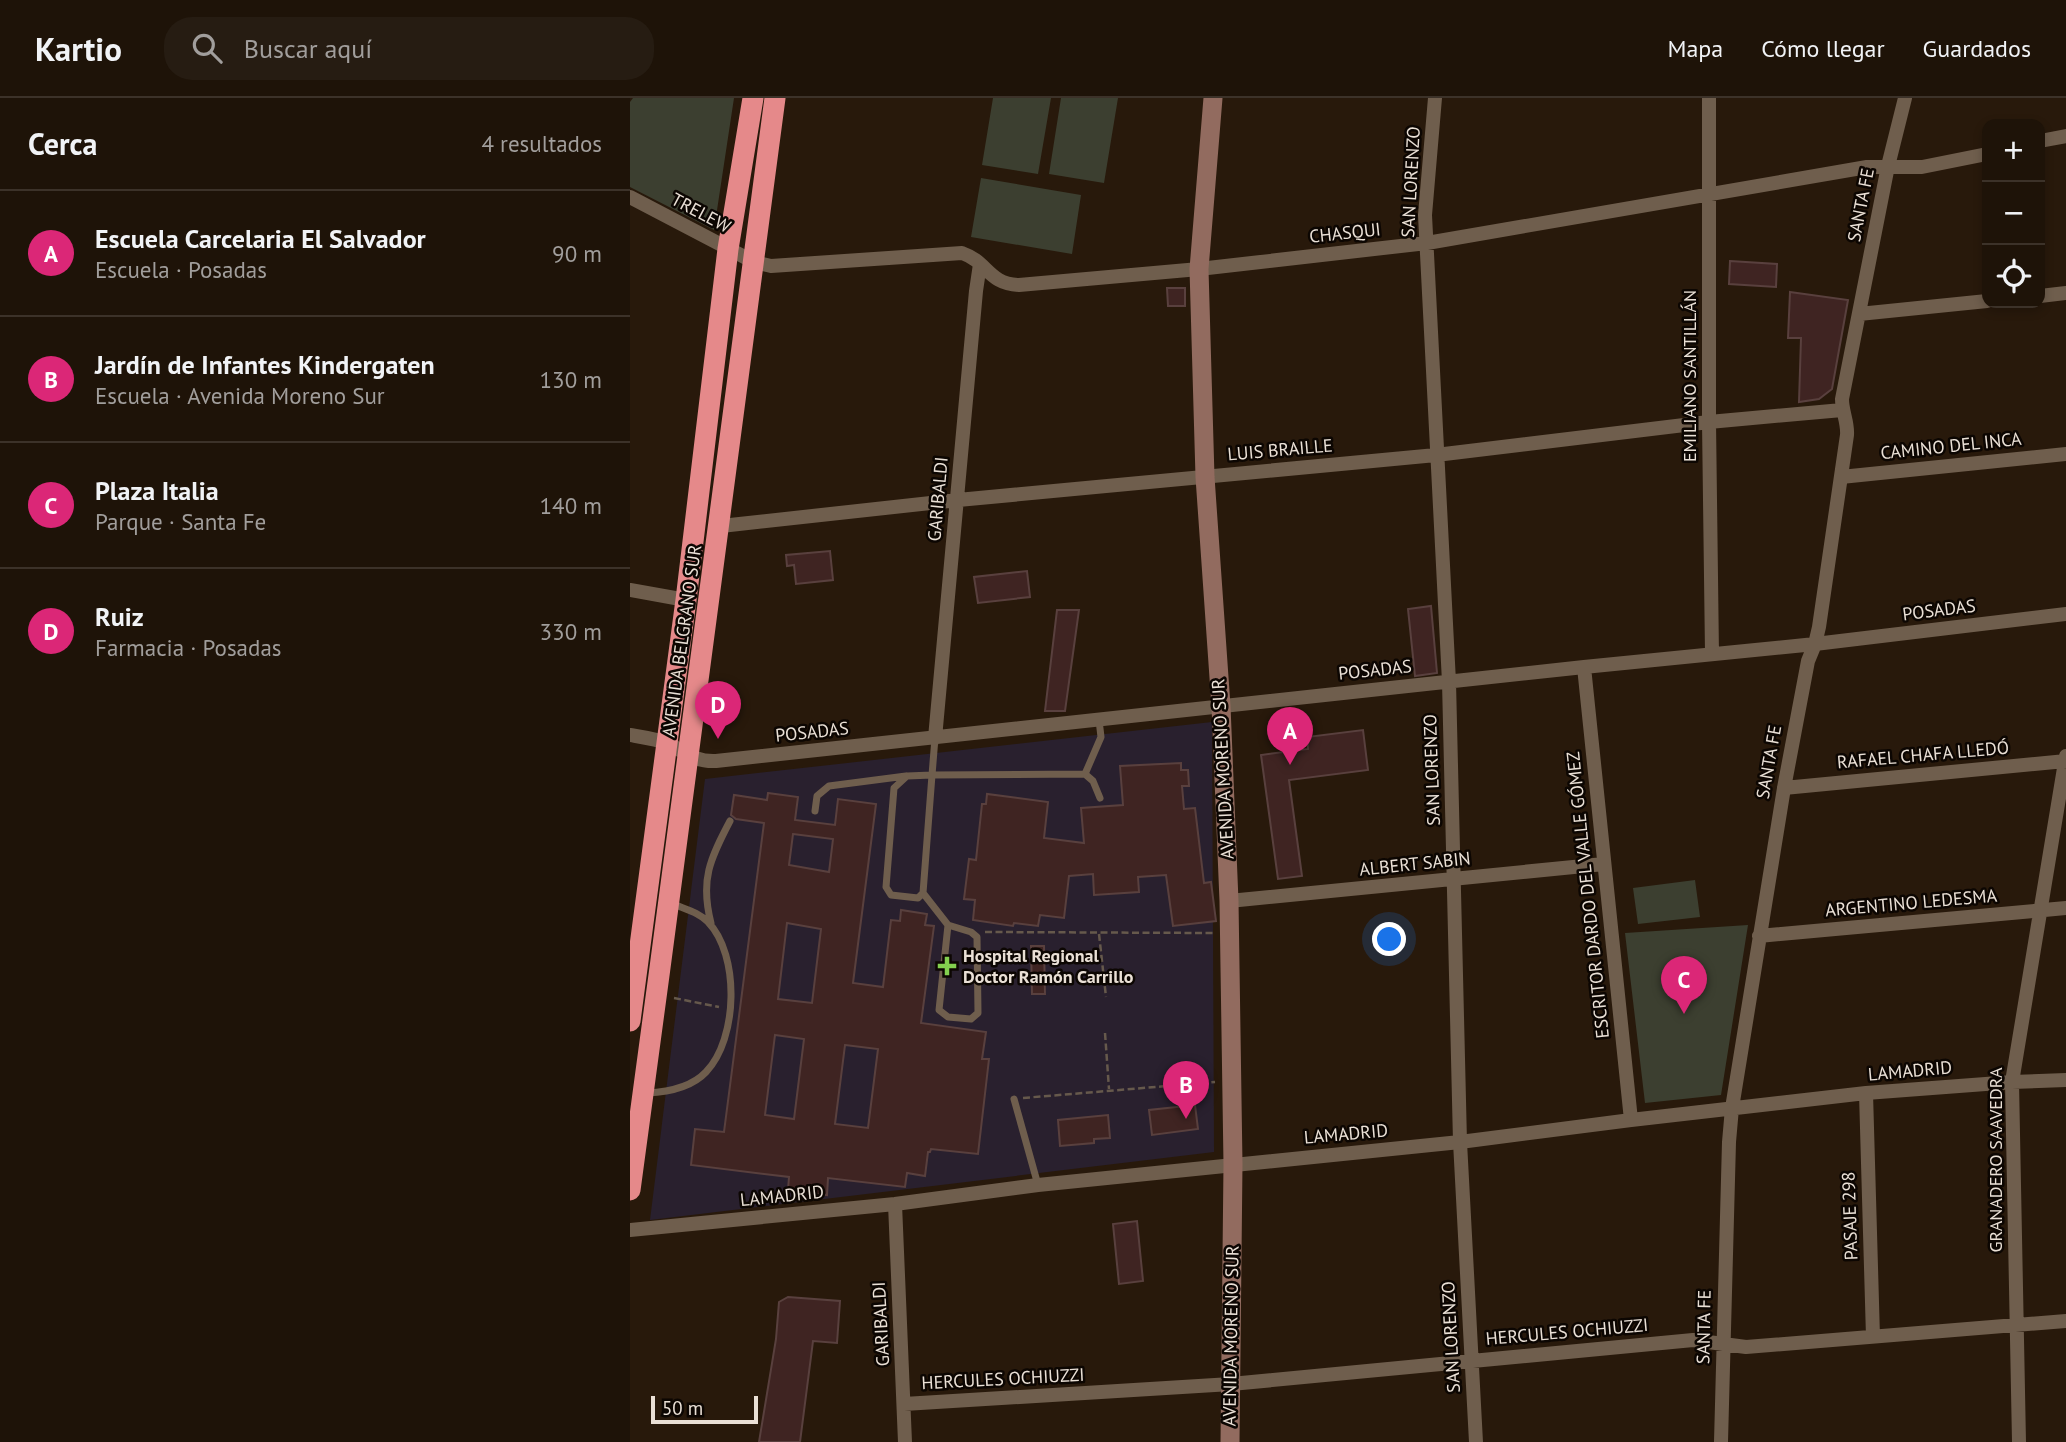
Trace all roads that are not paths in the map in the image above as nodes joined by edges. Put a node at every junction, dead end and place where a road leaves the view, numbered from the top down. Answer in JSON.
{"nodes":[{"id":1,"x":754,"y":98,"type":"edge"},
{"id":2,"x":775,"y":98,"type":"edge"},
{"id":3,"x":1213,"y":98,"type":"edge"},
{"id":4,"x":1435,"y":98,"type":"edge"},
{"id":5,"x":1709,"y":98,"type":"edge"},
{"id":6,"x":1905,"y":98,"type":"edge"},
{"id":7,"x":2066,"y":136,"type":"edge"},
{"id":8,"x":2045,"y":140,"type":"edge"},
{"id":9,"x":1982,"y":155,"type":"edge"},
{"id":10,"x":1888,"y":166,"type":"junction"},
{"id":11,"x":1708,"y":194,"type":"junction"},
{"id":12,"x":630,"y":197,"type":"edge"},
{"id":13,"x":1427,"y":243,"type":"junction"},
{"id":14,"x":728,"y":249,"type":"junction"},
{"id":15,"x":754,"y":262,"type":"junction"},
{"id":16,"x":980,"y":264,"type":"junction"},
{"id":17,"x":1199,"y":269,"type":"junction"},
{"id":18,"x":2066,"y":293,"type":"edge"},
{"id":19,"x":2045,"y":295,"type":"edge"},
{"id":20,"x":1982,"y":302,"type":"edge"},
{"id":21,"x":1859,"y":314,"type":"junction"},
{"id":22,"x":1842,"y":410,"type":"junction"},
{"id":23,"x":1709,"y":422,"type":"junction"},
{"id":24,"x":2066,"y":454,"type":"edge"},
{"id":25,"x":1436,"y":456,"type":"junction"},
{"id":26,"x":1205,"y":477,"type":"junction"},
{"id":27,"x":1841,"y":477,"type":"junction"},
{"id":28,"x":958,"y":500,"type":"junction"},
{"id":29,"x":721,"y":526,"type":"junction"},
{"id":30,"x":630,"y":590,"type":"edge"},
{"id":31,"x":686,"y":600,"type":"junction"},
{"id":32,"x":2066,"y":614,"type":"edge"},
{"id":33,"x":1815,"y":644,"type":"junction"},
{"id":34,"x":1712,"y":654,"type":"junction"},
{"id":35,"x":1584,"y":667,"type":"junction"},
{"id":36,"x":1449,"y":682,"type":"junction"},
{"id":37,"x":1222,"y":706,"type":"junction"},
{"id":38,"x":1099,"y":720,"type":"junction"},
{"id":39,"x":630,"y":735,"type":"edge"},
{"id":40,"x":935,"y":738,"type":"junction"},
{"id":41,"x":667,"y":744,"type":"junction"},
{"id":42,"x":689,"y":757,"type":"junction"},
{"id":43,"x":2066,"y":759,"type":"edge"},
{"id":44,"x":1085,"y":774,"type":"junction"},
{"id":45,"x":932,"y":775,"type":"junction"},
{"id":46,"x":907,"y":776,"type":"junction"},
{"id":47,"x":1784,"y":788,"type":"junction"},
{"id":48,"x":1100,"y":798,"type":"dead end"},
{"id":49,"x":815,"y":811,"type":"dead end"},
{"id":50,"x":730,"y":821,"type":"dead end"},
{"id":51,"x":1604,"y":864,"type":"junction"},
{"id":52,"x":1454,"y":879,"type":"junction"},
{"id":53,"x":923,"y":893,"type":"junction"},
{"id":54,"x":638,"y":897,"type":"edge"},
{"id":55,"x":1229,"y":901,"type":"junction"},
{"id":56,"x":668,"y":902,"type":"junction"},
{"id":57,"x":2066,"y":908,"type":"edge"},
{"id":58,"x":2041,"y":911,"type":"junction"},
{"id":59,"x":711,"y":924,"type":"junction"},
{"id":60,"x":948,"y":925,"type":"junction"},
{"id":61,"x":1759,"y":936,"type":"junction"},
{"id":62,"x":630,"y":1021,"type":"edge"},
{"id":63,"x":2066,"y":1080,"type":"edge"},
{"id":64,"x":2012,"y":1082,"type":"junction"},
{"id":65,"x":643,"y":1093,"type":"junction"},
{"id":66,"x":1866,"y":1093,"type":"junction"},
{"id":67,"x":1014,"y":1099,"type":"road end"},
{"id":68,"x":1732,"y":1108,"type":"junction"},
{"id":69,"x":1630,"y":1120,"type":"junction"},
{"id":70,"x":1460,"y":1142,"type":"junction"},
{"id":71,"x":1233,"y":1164,"type":"junction"},
{"id":72,"x":1038,"y":1185,"type":"junction"},
{"id":73,"x":630,"y":1189,"type":"edge"},
{"id":74,"x":895,"y":1203,"type":"junction"},
{"id":75,"x":630,"y":1230,"type":"edge"},
{"id":76,"x":2066,"y":1321,"type":"edge"},
{"id":77,"x":2016,"y":1326,"type":"junction"},
{"id":78,"x":1873,"y":1337,"type":"junction"},
{"id":79,"x":1723,"y":1344,"type":"junction"},
{"id":80,"x":1471,"y":1361,"type":"junction"},
{"id":81,"x":1231,"y":1384,"type":"junction"},
{"id":82,"x":904,"y":1404,"type":"junction"},
{"id":83,"x":905,"y":1442,"type":"edge"},
{"id":84,"x":1230,"y":1442,"type":"edge"},
{"id":85,"x":1476,"y":1442,"type":"edge"},
{"id":86,"x":1721,"y":1442,"type":"edge"},
{"id":87,"x":2019,"y":1442,"type":"edge"}],
"edges":[{"from":1,"to":14,"type":"highway","name":"AVENIDA BELGRANO SUR"},
{"from":2,"to":15,"type":"highway","name":"AVENIDA BELGRANO SUR"},
{"from":3,"to":17,"type":"street","name":"AVENIDA MORENO SUR"},
{"from":4,"to":13,"type":"street","name":"SAN LORENZO"},
{"from":5,"to":11,"type":"street","name":"EMILIANO SANTILLÁN"},
{"from":6,"to":10,"type":"street","name":"SANTA FE"},
{"from":7,"to":8,"type":"street"},
{"from":9,"to":10,"type":"street","name":"CHASQUI"},
{"from":10,"to":11,"type":"street","name":"CHASQUI"},
{"from":10,"to":21,"type":"street","name":"SANTA FE"},
{"from":11,"to":13,"type":"street","name":"CHASQUI"},
{"from":11,"to":23,"type":"street","name":"EMILIANO SANTILLÁN"},
{"from":12,"to":14,"type":"street","name":"TRELEW"},
{"from":13,"to":17,"type":"street","name":"CHASQUI"},
{"from":13,"to":25,"type":"street","name":"SAN LORENZO"},
{"from":14,"to":15,"type":"street","name":"TRELEW"},
{"from":14,"to":31,"type":"highway","name":"AVENIDA BELGRANO SUR"},
{"from":15,"to":16,"type":"street","name":"CHASQUI"},
{"from":15,"to":29,"type":"highway","name":"AVENIDA BELGRANO SUR"},
{"from":16,"to":17,"type":"street","name":"CHASQUI"},
{"from":16,"to":28,"type":"street","name":"GARIBALDI"},
{"from":17,"to":26,"type":"street","name":"AVENIDA MORENO SUR"},
{"from":18,"to":19,"type":"street"},
{"from":20,"to":21,"type":"street"},
{"from":21,"to":22,"type":"street","name":"SANTA FE"},
{"from":22,"to":23,"type":"street","name":"LUIS BRAILLE"},
{"from":22,"to":27,"type":"street","name":"SANTA FE"},
{"from":23,"to":25,"type":"street","name":"LUIS BRAILLE"},
{"from":23,"to":34,"type":"street","name":"EMILIANO SANTILLÁN"},
{"from":24,"to":27,"type":"street","name":"CAMINO DEL INCA"},
{"from":25,"to":26,"type":"street","name":"LUIS BRAILLE"},
{"from":25,"to":36,"type":"street","name":"SAN LORENZO"},
{"from":26,"to":28,"type":"street","name":"LUIS BRAILLE"},
{"from":26,"to":37,"type":"street","name":"AVENIDA MORENO SUR"},
{"from":27,"to":33,"type":"street","name":"SANTA FE"},
{"from":28,"to":29,"type":"street","name":"LUIS BRAILLE"},
{"from":28,"to":40,"type":"street","name":"GARIBALDI"},
{"from":29,"to":42,"type":"highway","name":"AVENIDA BELGRANO SUR"},
{"from":30,"to":31,"type":"street"},
{"from":31,"to":41,"type":"highway","name":"AVENIDA BELGRANO SUR"},
{"from":32,"to":33,"type":"street","name":"POSADAS"},
{"from":33,"to":34,"type":"street","name":"POSADAS"},
{"from":33,"to":47,"type":"street","name":"SANTA FE"},
{"from":34,"to":35,"type":"street","name":"POSADAS"},
{"from":35,"to":36,"type":"street","name":"POSADAS"},
{"from":35,"to":51,"type":"street","name":"ESCRITOR DARDO DEL VALLE GÓMEZ"},
{"from":36,"to":37,"type":"street","name":"POSADAS"},
{"from":36,"to":52,"type":"street","name":"SAN LORENZO"},
{"from":37,"to":38,"type":"street","name":"POSADAS"},
{"from":37,"to":55,"type":"street","name":"AVENIDA MORENO SUR"},
{"from":38,"to":40,"type":"street","name":"POSADAS"},
{"from":38,"to":44,"type":"lane"},
{"from":39,"to":41,"type":"street"},
{"from":40,"to":42,"type":"street","name":"POSADAS"},
{"from":40,"to":45,"type":"lane"},
{"from":41,"to":42,"type":"street"},
{"from":41,"to":54,"type":"highway","name":"AVENIDA BELGRANO SUR"},
{"from":42,"to":56,"type":"highway","name":"AVENIDA BELGRANO SUR"},
{"from":43,"to":47,"type":"street","name":"RAFAEL CHAFA LLEDÓ"},
{"from":43,"to":58,"type":"street","name":"GRANADERO SAAVEDRA"},
{"from":44,"to":45,"type":"lane"},
{"from":44,"to":48,"type":"lane"},
{"from":45,"to":46,"type":"lane"},
{"from":45,"to":53,"type":"lane"},
{"from":46,"to":49,"type":"lane"},
{"from":46,"to":53,"type":"lane"},
{"from":47,"to":61,"type":"street","name":"SANTA FE"},
{"from":50,"to":59,"type":"lane"},
{"from":51,"to":52,"type":"street","name":"ALBERT SABIN"},
{"from":51,"to":69,"type":"street","name":"ESCRITOR DARDO DEL VALLE GÓMEZ"},
{"from":52,"to":55,"type":"street","name":"ALBERT SABIN"},
{"from":52,"to":70,"type":"street","name":"SAN LORENZO"},
{"from":53,"to":60,"type":"lane"},
{"from":54,"to":62,"type":"highway","name":"AVENIDA BELGRANO SUR"},
{"from":55,"to":71,"type":"street","name":"AVENIDA MORENO SUR"},
{"from":56,"to":59,"type":"lane"},
{"from":56,"to":65,"type":"highway","name":"AVENIDA BELGRANO SUR"},
{"from":57,"to":58,"type":"street","name":"ARGENTINO LEDESMA"},
{"from":58,"to":61,"type":"street","name":"ARGENTINO LEDESMA"},
{"from":58,"to":64,"type":"street","name":"GRANADERO SAAVEDRA"},
{"from":59,"to":65,"type":"lane"},
{"from":60,"to":60,"type":"lane"},
{"from":61,"to":68,"type":"street","name":"SANTA FE"},
{"from":63,"to":64,"type":"street","name":"LAMADRID"},
{"from":64,"to":66,"type":"street","name":"LAMADRID"},
{"from":64,"to":77,"type":"street","name":"GRANADERO SAAVEDRA"},
{"from":65,"to":73,"type":"highway","name":"AVENIDA BELGRANO SUR"},
{"from":66,"to":68,"type":"street","name":"LAMADRID"},
{"from":66,"to":78,"type":"street","name":"PASAJE 298"},
{"from":67,"to":72,"type":"lane"},
{"from":68,"to":69,"type":"street","name":"LAMADRID"},
{"from":68,"to":79,"type":"street","name":"SANTA FE"},
{"from":69,"to":70,"type":"street","name":"LAMADRID"},
{"from":70,"to":71,"type":"street","name":"LAMADRID"},
{"from":70,"to":80,"type":"street","name":"SAN LORENZO"},
{"from":71,"to":72,"type":"street","name":"LAMADRID"},
{"from":71,"to":81,"type":"street","name":"AVENIDA MORENO SUR"},
{"from":72,"to":74,"type":"street","name":"LAMADRID"},
{"from":74,"to":75,"type":"street","name":"LAMADRID"},
{"from":74,"to":82,"type":"street","name":"GARIBALDI"},
{"from":76,"to":77,"type":"street","name":"HERCULES OCHIUZZI"},
{"from":77,"to":78,"type":"street","name":"HERCULES OCHIUZZI"},
{"from":77,"to":87,"type":"street","name":"GRANADERO SAAVEDRA"},
{"from":78,"to":79,"type":"street","name":"HERCULES OCHIUZZI"},
{"from":79,"to":80,"type":"street","name":"HERCULES OCHIUZZI"},
{"from":79,"to":86,"type":"street","name":"SANTA FE"},
{"from":80,"to":81,"type":"street","name":"HERCULES OCHIUZZI"},
{"from":80,"to":85,"type":"street","name":"SAN LORENZO"},
{"from":81,"to":82,"type":"street","name":"HERCULES OCHIUZZI"},
{"from":81,"to":84,"type":"street","name":"AVENIDA MORENO SUR"},
{"from":82,"to":83,"type":"street","name":"GARIBALDI"}]}
